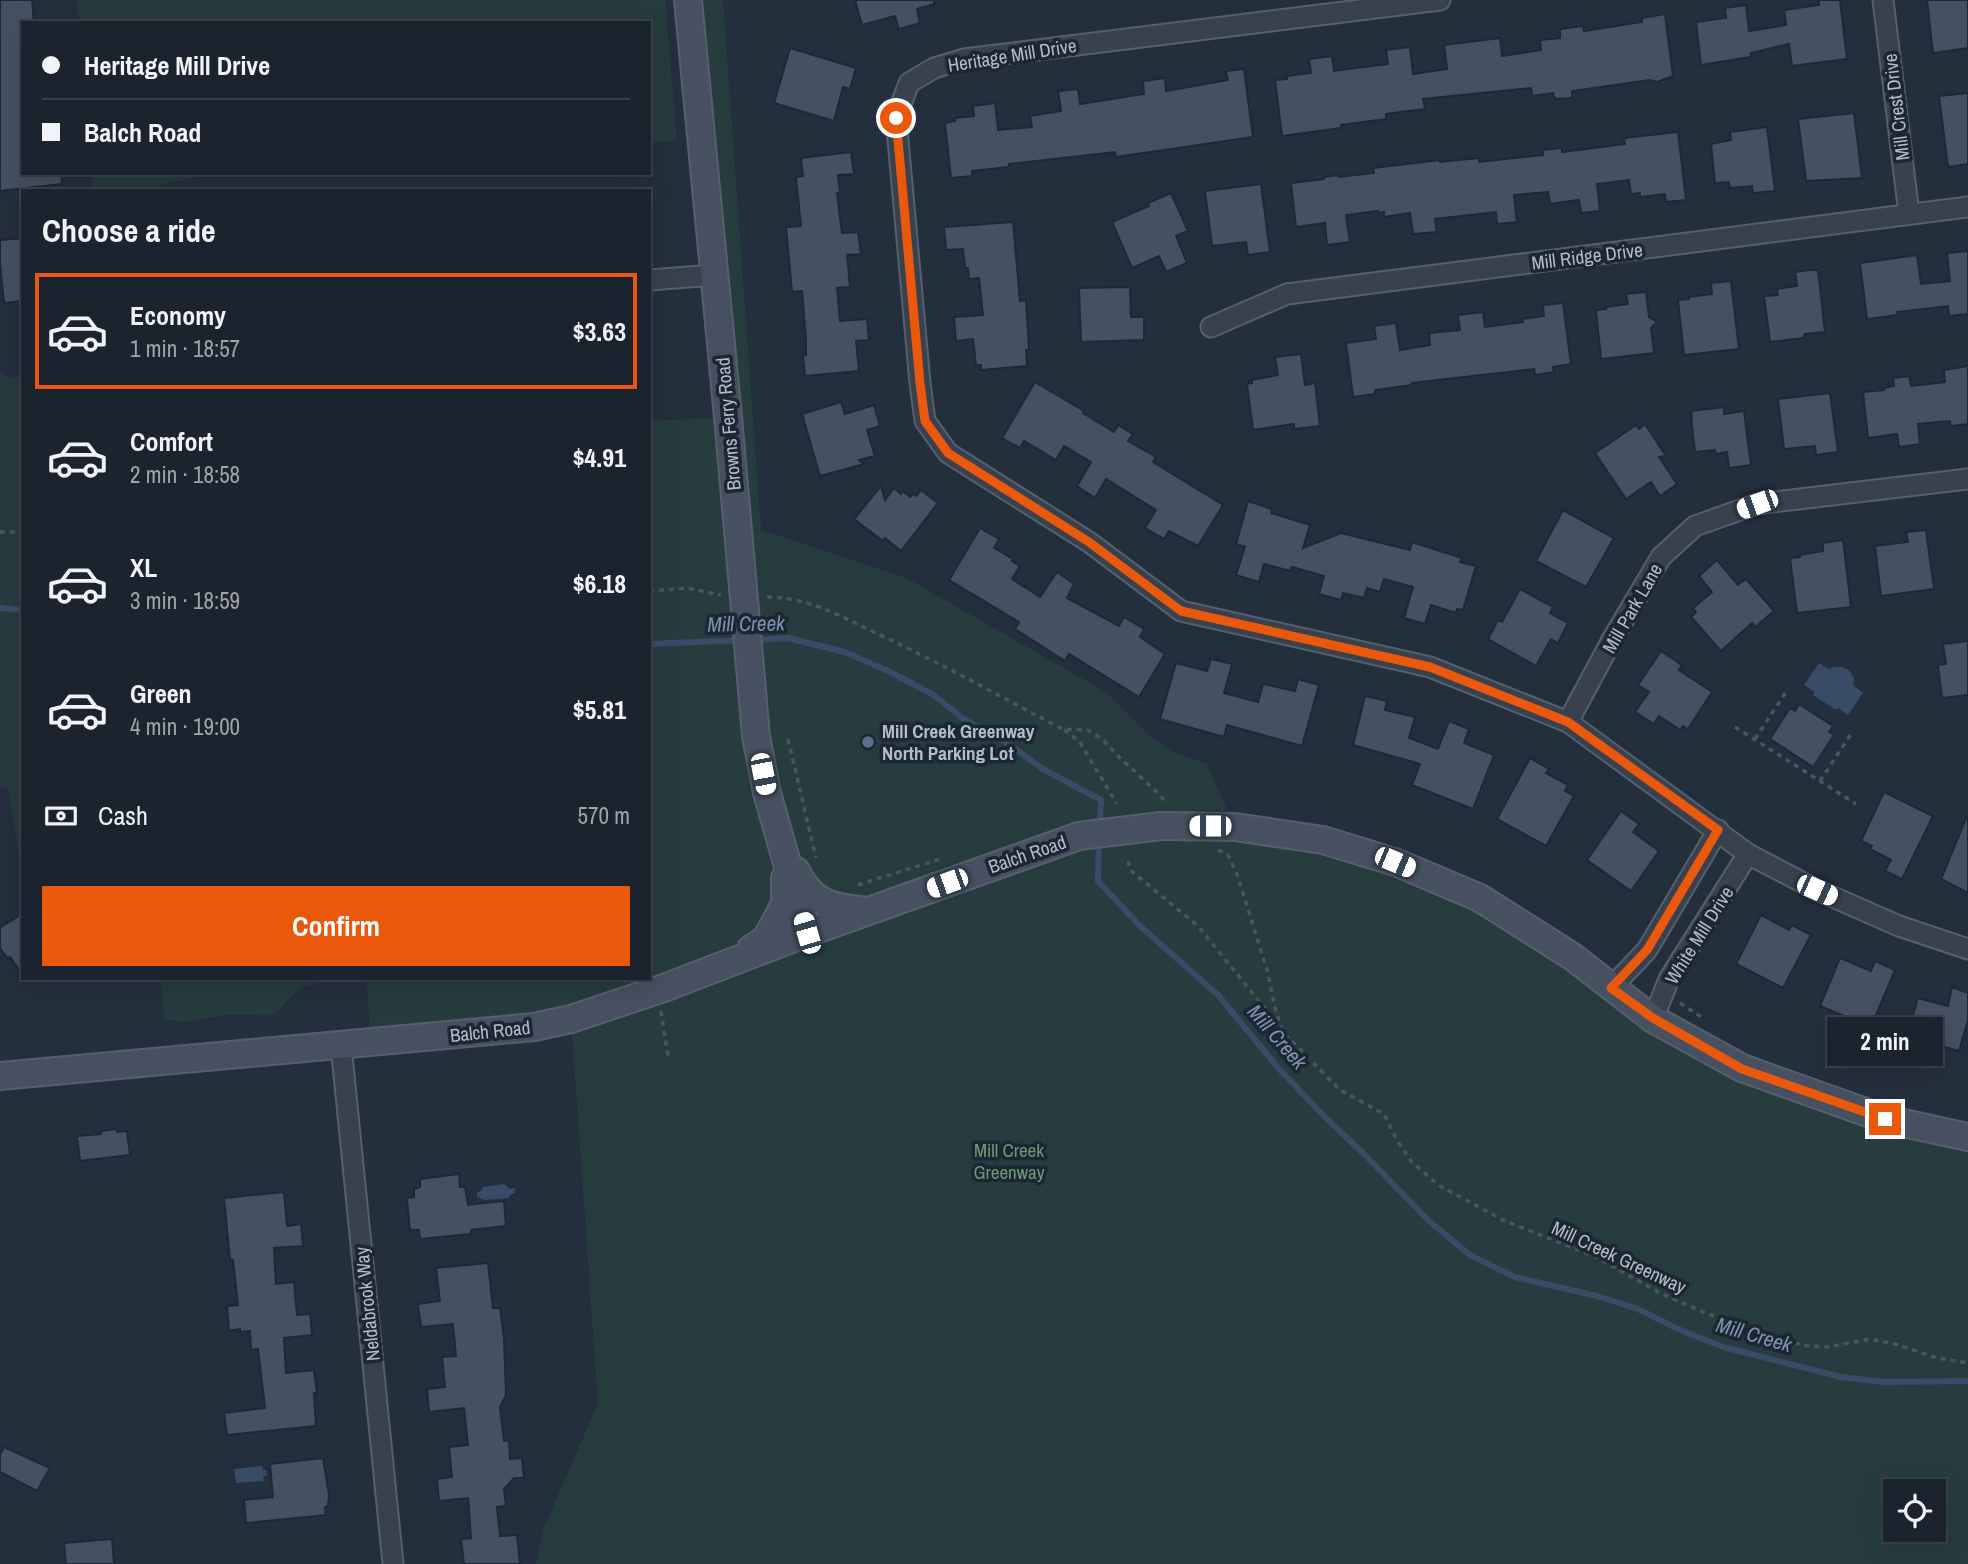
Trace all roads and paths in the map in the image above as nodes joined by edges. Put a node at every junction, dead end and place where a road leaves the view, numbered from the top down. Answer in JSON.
{"nodes":[{"id":1,"x":688,"y":0,"type":"edge"},
{"id":2,"x":1440,"y":0,"type":"edge"},
{"id":3,"x":1883,"y":0,"type":"edge"},
{"id":4,"x":1968,"y":207,"type":"edge"},
{"id":5,"x":1909,"y":214,"type":"junction"},
{"id":6,"x":715,"y":275,"type":"junction"},
{"id":7,"x":651,"y":281,"type":"edge"},
{"id":8,"x":1211,"y":327,"type":"dead end"},
{"id":9,"x":1968,"y":479,"type":"edge"},
{"id":10,"x":21,"y":531,"type":"edge"},
{"id":11,"x":0,"y":532,"type":"edge"},
{"id":12,"x":651,"y":591,"type":"edge"},
{"id":13,"x":747,"y":603,"type":"junction"},
{"id":14,"x":1786,"y":692,"type":"dead end"},
{"id":15,"x":1568,"y":722,"type":"junction"},
{"id":16,"x":1735,"y":727,"type":"dead end"},
{"id":17,"x":1062,"y":729,"type":"junction"},
{"id":18,"x":1851,"y":734,"type":"dead end"},
{"id":19,"x":788,"y":739,"type":"dead end"},
{"id":20,"x":1755,"y":739,"type":"junction"},
{"id":21,"x":1820,"y":781,"type":"junction"},
{"id":22,"x":1117,"y":804,"type":"dead end"},
{"id":23,"x":1856,"y":804,"type":"dead end"},
{"id":24,"x":1165,"y":817,"type":"junction"},
{"id":25,"x":1718,"y":830,"type":"junction"},
{"id":26,"x":783,"y":845,"type":"junction"},
{"id":27,"x":1213,"y":848,"type":"dead end"},
{"id":28,"x":1748,"y":854,"type":"junction"},
{"id":29,"x":946,"y":857,"type":"dead end"},
{"id":30,"x":1128,"y":861,"type":"dead end"},
{"id":31,"x":817,"y":862,"type":"dead end"},
{"id":32,"x":849,"y":886,"type":"dead end"},
{"id":33,"x":870,"y":911,"type":"junction"},
{"id":34,"x":807,"y":933,"type":"junction"},
{"id":35,"x":1968,"y":949,"type":"edge"},
{"id":36,"x":732,"y":961,"type":"junction"},
{"id":37,"x":1611,"y":988,"type":"junction"},
{"id":38,"x":1653,"y":1018,"type":"junction"},
{"id":39,"x":1283,"y":1032,"type":"junction"},
{"id":40,"x":341,"y":1045,"type":"junction"},
{"id":41,"x":0,"y":1076,"type":"edge"},
{"id":42,"x":1968,"y":1137,"type":"edge"},
{"id":43,"x":1968,"y":1363,"type":"edge"},
{"id":44,"x":393,"y":1564,"type":"edge"}],
"edges":[{"from":1,"to":6,"type":"street","name":"Browns Ferry Road"},
{"from":2,"to":15,"type":"street","name":"Heritage Mill Drive"},
{"from":3,"to":5,"type":"street","name":"Mill Crest Drive"},
{"from":4,"to":5,"type":"street","name":"Mill Ridge Drive"},
{"from":5,"to":8,"type":"street","name":"Mill Ridge Drive"},
{"from":6,"to":7,"type":"street"},
{"from":6,"to":13,"type":"street","name":"Browns Ferry Road"},
{"from":9,"to":15,"type":"street","name":"Mill Park Lane"},
{"from":10,"to":11,"type":"path"},
{"from":12,"to":13,"type":"path"},
{"from":13,"to":17,"type":"path"},
{"from":13,"to":26,"type":"street","name":"Browns Ferry Road"},
{"from":14,"to":20,"type":"path"},
{"from":15,"to":25,"type":"street","name":"Heritage Mill Drive"},
{"from":16,"to":20,"type":"path"},
{"from":17,"to":22,"type":"path"},
{"from":17,"to":24,"type":"path"},
{"from":18,"to":21,"type":"path"},
{"from":19,"to":31,"type":"path"},
{"from":20,"to":21,"type":"path"},
{"from":21,"to":23,"type":"path"},
{"from":24,"to":33,"type":"street","name":"Balch Road","bridge":true},
{"from":24,"to":37,"type":"street","name":"Balch Road"},
{"from":25,"to":28,"type":"street","name":"Heritage Mill Drive"},
{"from":25,"to":37,"type":"street","name":"White Mill Drive"},
{"from":26,"to":33,"type":"street","name":"Browns Ferry Road"},
{"from":26,"to":34,"type":"street","name":"Browns Ferry Road"},
{"from":26,"to":36,"type":"street","name":"Browns Ferry Road"},
{"from":27,"to":39,"type":"path","name":"Mill Creek Greenway"},
{"from":28,"to":35,"type":"street","name":"Heritage Mill Drive"},
{"from":28,"to":38,"type":"street","name":"White Mill Drive"},
{"from":29,"to":32,"type":"path"},
{"from":30,"to":39,"type":"path","name":"Mill Creek Greenway"},
{"from":33,"to":34,"type":"street","name":"Balch Road"},
{"from":34,"to":36,"type":"street","name":"Balch Road"},
{"from":36,"to":40,"type":"street","name":"Balch Road"},
{"from":37,"to":38,"type":"street","name":"Balch Road"},
{"from":38,"to":42,"type":"street","name":"Balch Road"},
{"from":39,"to":43,"type":"path","name":"Mill Creek Greenway"},
{"from":40,"to":41,"type":"street","name":"Balch Road"},
{"from":40,"to":44,"type":"street","name":"Neldabrook Way"}]}
